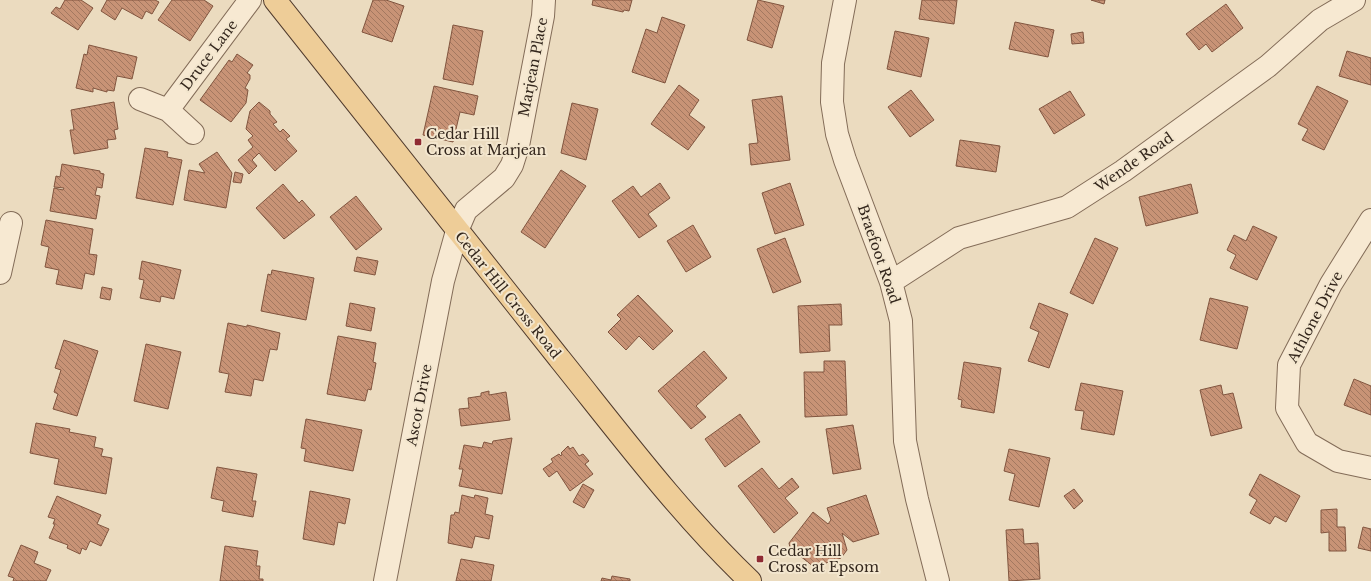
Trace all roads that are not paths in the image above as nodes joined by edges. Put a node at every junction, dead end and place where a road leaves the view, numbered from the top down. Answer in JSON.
{"nodes":[{"id":1,"x":250,"y":0,"type":"edge"},
{"id":2,"x":276,"y":0,"type":"edge"},
{"id":3,"x":544,"y":0,"type":"edge"},
{"id":4,"x":845,"y":0,"type":"edge"},
{"id":5,"x":1354,"y":0,"type":"edge"},
{"id":6,"x":140,"y":99,"type":"dead end"},
{"id":7,"x":168,"y":110,"type":"junction"},
{"id":8,"x":193,"y":133,"type":"dead end"},
{"id":9,"x":1371,"y":220,"type":"edge"},
{"id":10,"x":11,"y":223,"type":"dead end"},
{"id":11,"x":457,"y":231,"type":"junction"},
{"id":12,"x":0,"y":273,"type":"edge"},
{"id":13,"x":891,"y":282,"type":"junction"},
{"id":14,"x":1371,"y":468,"type":"edge"},
{"id":15,"x":385,"y":581,"type":"edge"},
{"id":16,"x":750,"y":581,"type":"edge"},
{"id":17,"x":938,"y":581,"type":"edge"}],
"edges":[{"from":1,"to":7,"type":"street","name":"Druce Lane"},
{"from":2,"to":11,"type":"main road","name":"Cedar Hill Cross Road"},
{"from":3,"to":11,"type":"street","name":"Marjean Place"},
{"from":4,"to":13,"type":"street","name":"Braefoot Road"},
{"from":5,"to":13,"type":"street","name":"Wende Road"},
{"from":6,"to":7,"type":"street"},
{"from":7,"to":8,"type":"street"},
{"from":9,"to":14,"type":"street","name":"Athlone Drive"},
{"from":10,"to":12,"type":"street"},
{"from":11,"to":15,"type":"street","name":"Ascot Drive"},
{"from":11,"to":16,"type":"main road","name":"Cedar Hill Cross Road"},
{"from":13,"to":17,"type":"street","name":"Braefoot Road"}]}
